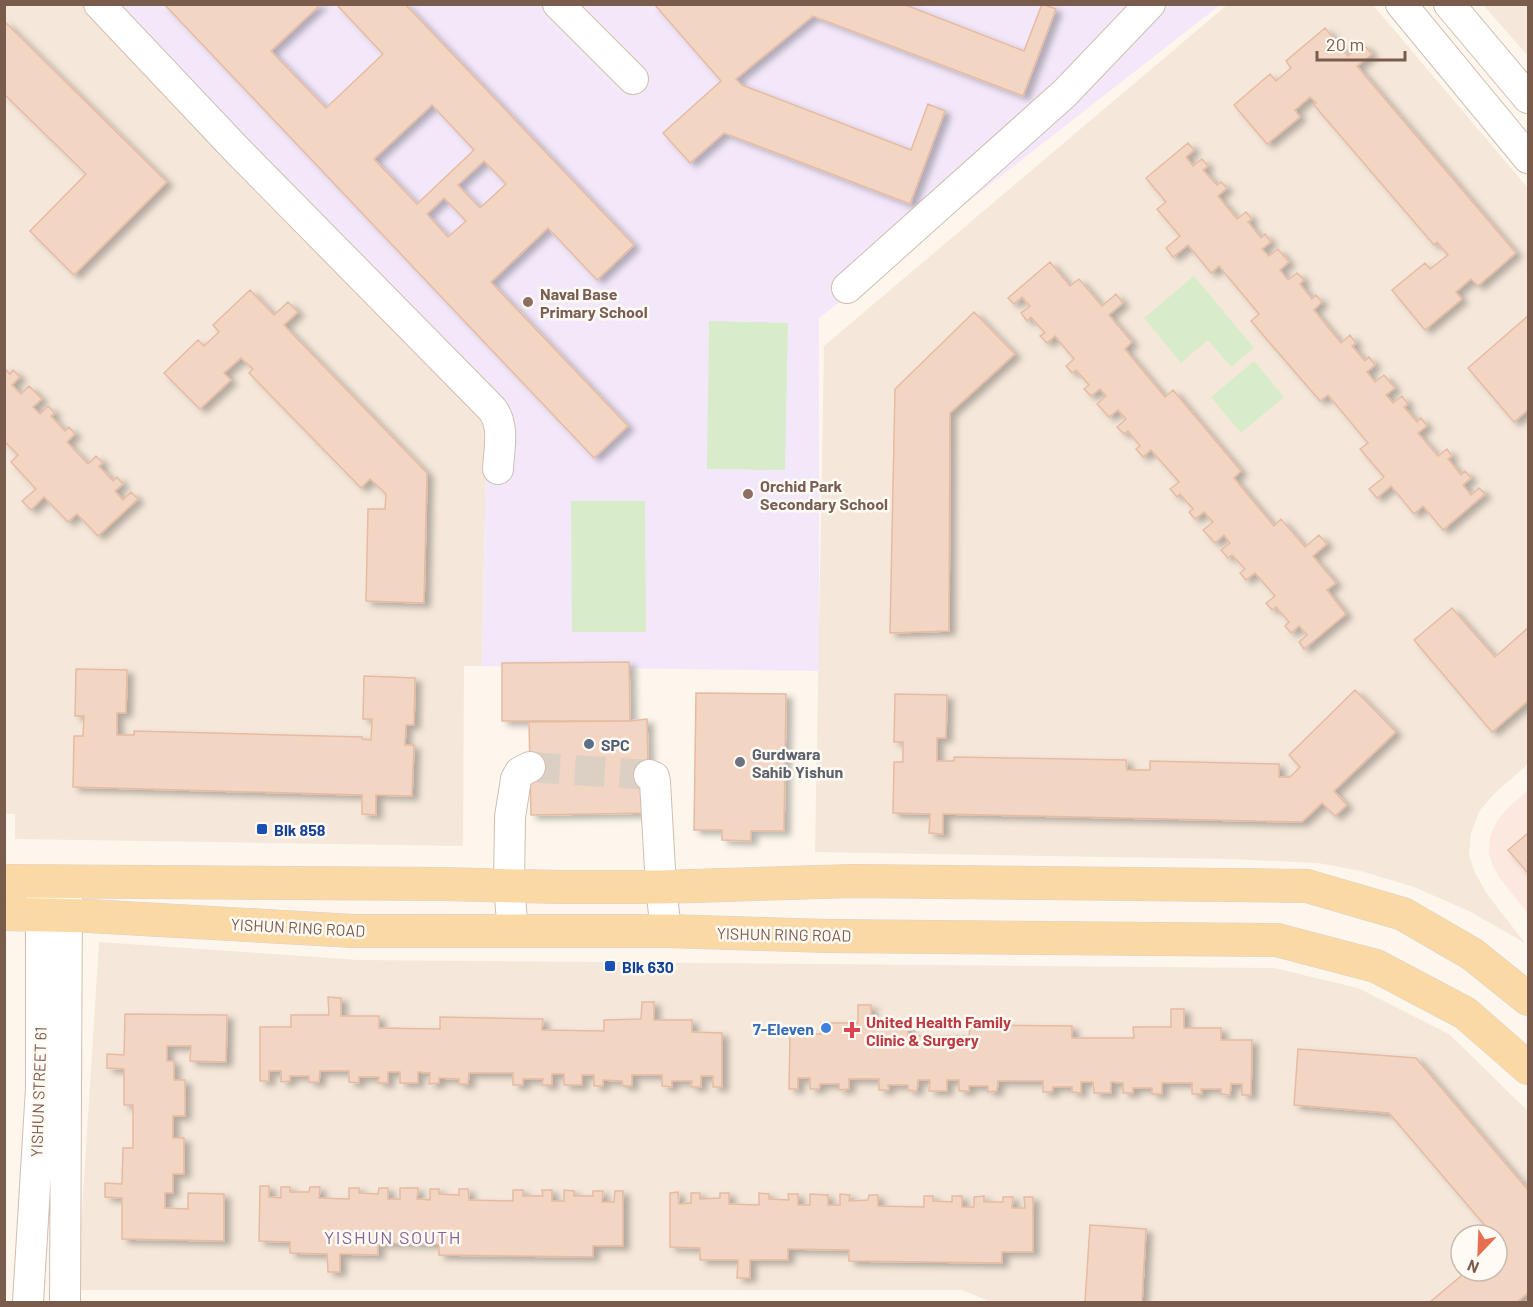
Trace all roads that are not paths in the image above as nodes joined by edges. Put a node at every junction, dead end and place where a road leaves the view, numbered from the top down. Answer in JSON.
{"nodes":[{"id":1,"x":99,"y":4,"type":"edge"},
{"id":2,"x":558,"y":4,"type":"edge"},
{"id":3,"x":1150,"y":4,"type":"edge"},
{"id":4,"x":1401,"y":4,"type":"edge"},
{"id":5,"x":1449,"y":4,"type":"edge"},
{"id":6,"x":633,"y":79,"type":"dead end"},
{"id":7,"x":1528,"y":98,"type":"edge"},
{"id":8,"x":1528,"y":158,"type":"edge"},
{"id":9,"x":847,"y":288,"type":"dead end"},
{"id":10,"x":498,"y":468,"type":"dead end"},
{"id":11,"x":530,"y":767,"type":"dead end"},
{"id":12,"x":649,"y":775,"type":"dead end"},
{"id":13,"x":4,"y":881,"type":"edge"},
{"id":14,"x":54,"y":882,"type":"junction"},
{"id":15,"x":509,"y":886,"type":"junction"},
{"id":16,"x":661,"y":887,"type":"junction"},
{"id":17,"x":4,"y":914,"type":"edge"},
{"id":18,"x":54,"y":915,"type":"junction"},
{"id":19,"x":666,"y":931,"type":"junction"},
{"id":20,"x":513,"y":932,"type":"junction"},
{"id":21,"x":1528,"y":999,"type":"edge"},
{"id":22,"x":1528,"y":1068,"type":"edge"},
{"id":23,"x":28,"y":1302,"type":"edge"},
{"id":24,"x":65,"y":1302,"type":"edge"}],
"edges":[{"from":1,"to":10,"type":"street"},
{"from":2,"to":6,"type":"street"},
{"from":3,"to":9,"type":"street"},
{"from":4,"to":8,"type":"street"},
{"from":5,"to":7,"type":"street"},
{"from":11,"to":15,"type":"street"},
{"from":12,"to":16,"type":"street"},
{"from":13,"to":14,"type":"main road"},
{"from":14,"to":15,"type":"main road"},
{"from":14,"to":18,"type":"street","name":"YISHUN STREET 61"},
{"from":15,"to":16,"type":"main road"},
{"from":15,"to":20,"type":"street"},
{"from":16,"to":19,"type":"street"},
{"from":16,"to":21,"type":"main road"},
{"from":17,"to":18,"type":"main road","name":"YISHUN RING ROAD"},
{"from":18,"to":20,"type":"main road","name":"YISHUN RING ROAD"},
{"from":18,"to":23,"type":"street","name":"YISHUN STREET 61"},
{"from":18,"to":24,"type":"street","name":"YISHUN STREET 61"},
{"from":19,"to":20,"type":"main road","name":"YISHUN RING ROAD"},
{"from":19,"to":22,"type":"main road","name":"YISHUN RING ROAD"}]}
